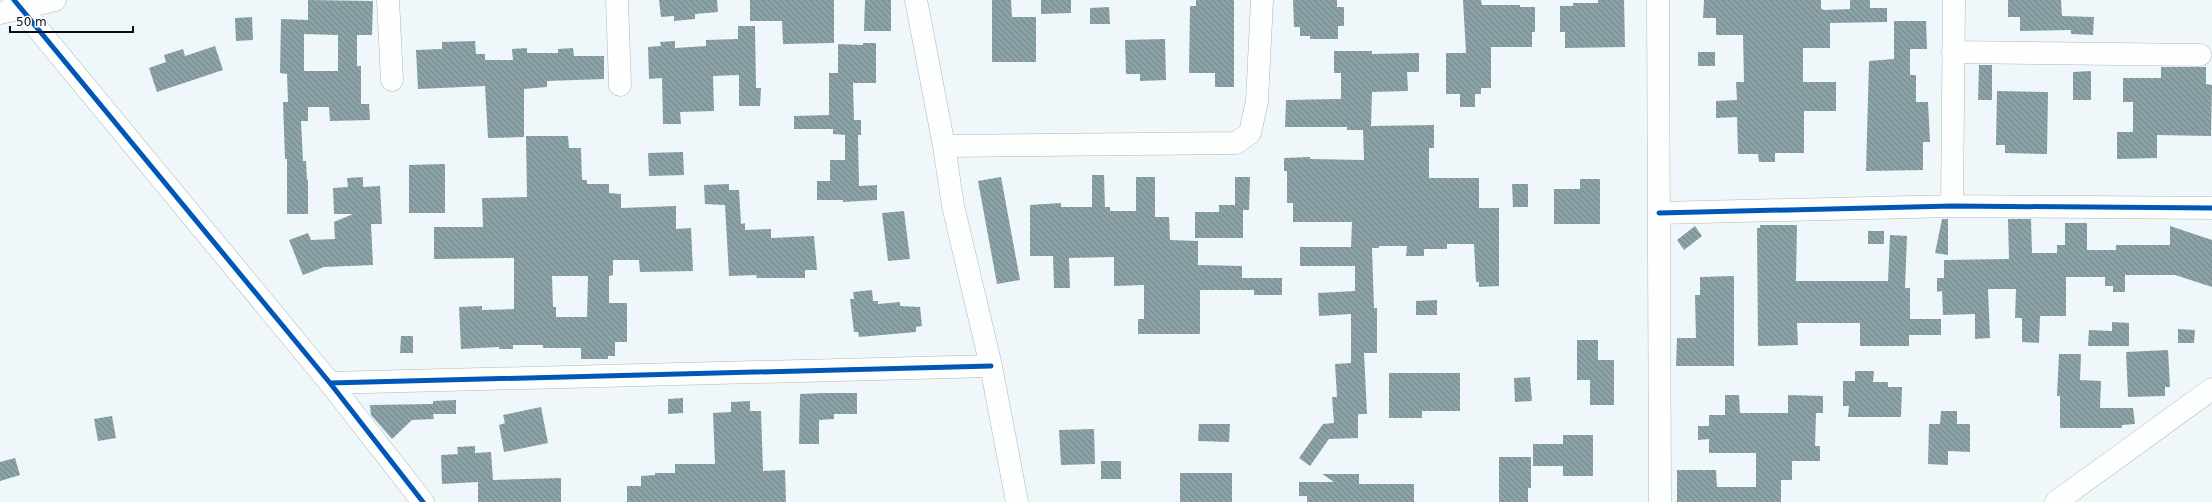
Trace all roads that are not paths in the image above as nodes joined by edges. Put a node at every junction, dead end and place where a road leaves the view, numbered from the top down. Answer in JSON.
{"nodes":[{"id":1,"x":55,"y":0,"type":"edge"},
{"id":2,"x":388,"y":0,"type":"edge"},
{"id":3,"x":617,"y":0,"type":"edge"},
{"id":4,"x":916,"y":0,"type":"edge"},
{"id":5,"x":1262,"y":0,"type":"edge"},
{"id":6,"x":1658,"y":0,"type":"edge"},
{"id":7,"x":1954,"y":0,"type":"edge"},
{"id":8,"x":12,"y":7,"type":"edge"},
{"id":9,"x":1953,"y":52,"type":"junction"},
{"id":10,"x":2200,"y":56,"type":"dead end"},
{"id":11,"x":392,"y":80,"type":"dead end"},
{"id":12,"x":620,"y":85,"type":"dead end"},
{"id":13,"x":944,"y":146,"type":"junction"},
{"id":14,"x":1952,"y":206,"type":"junction"},
{"id":15,"x":2212,"y":208,"type":"edge"},
{"id":16,"x":1659,"y":213,"type":"junction"},
{"id":17,"x":991,"y":366,"type":"junction"},
{"id":18,"x":330,"y":383,"type":"junction"},
{"id":19,"x":2212,"y":389,"type":"edge"},
{"id":20,"x":423,"y":502,"type":"edge"},
{"id":21,"x":1017,"y":502,"type":"edge"},
{"id":22,"x":1660,"y":502,"type":"edge"},
{"id":23,"x":2056,"y":502,"type":"edge"}],
"edges":[{"from":1,"to":8,"type":"street"},
{"from":2,"to":11,"type":"street"},
{"from":3,"to":12,"type":"street"},
{"from":4,"to":13,"type":"street"},
{"from":5,"to":13,"type":"street"},
{"from":6,"to":16,"type":"street"},
{"from":7,"to":9,"type":"street"},
{"from":8,"to":18,"type":"street"},
{"from":9,"to":10,"type":"street"},
{"from":9,"to":14,"type":"street"},
{"from":13,"to":17,"type":"street"},
{"from":14,"to":15,"type":"street"},
{"from":14,"to":16,"type":"street"},
{"from":16,"to":22,"type":"street"},
{"from":17,"to":18,"type":"street"},
{"from":17,"to":21,"type":"street"},
{"from":18,"to":20,"type":"street"},
{"from":19,"to":23,"type":"street"}]}
